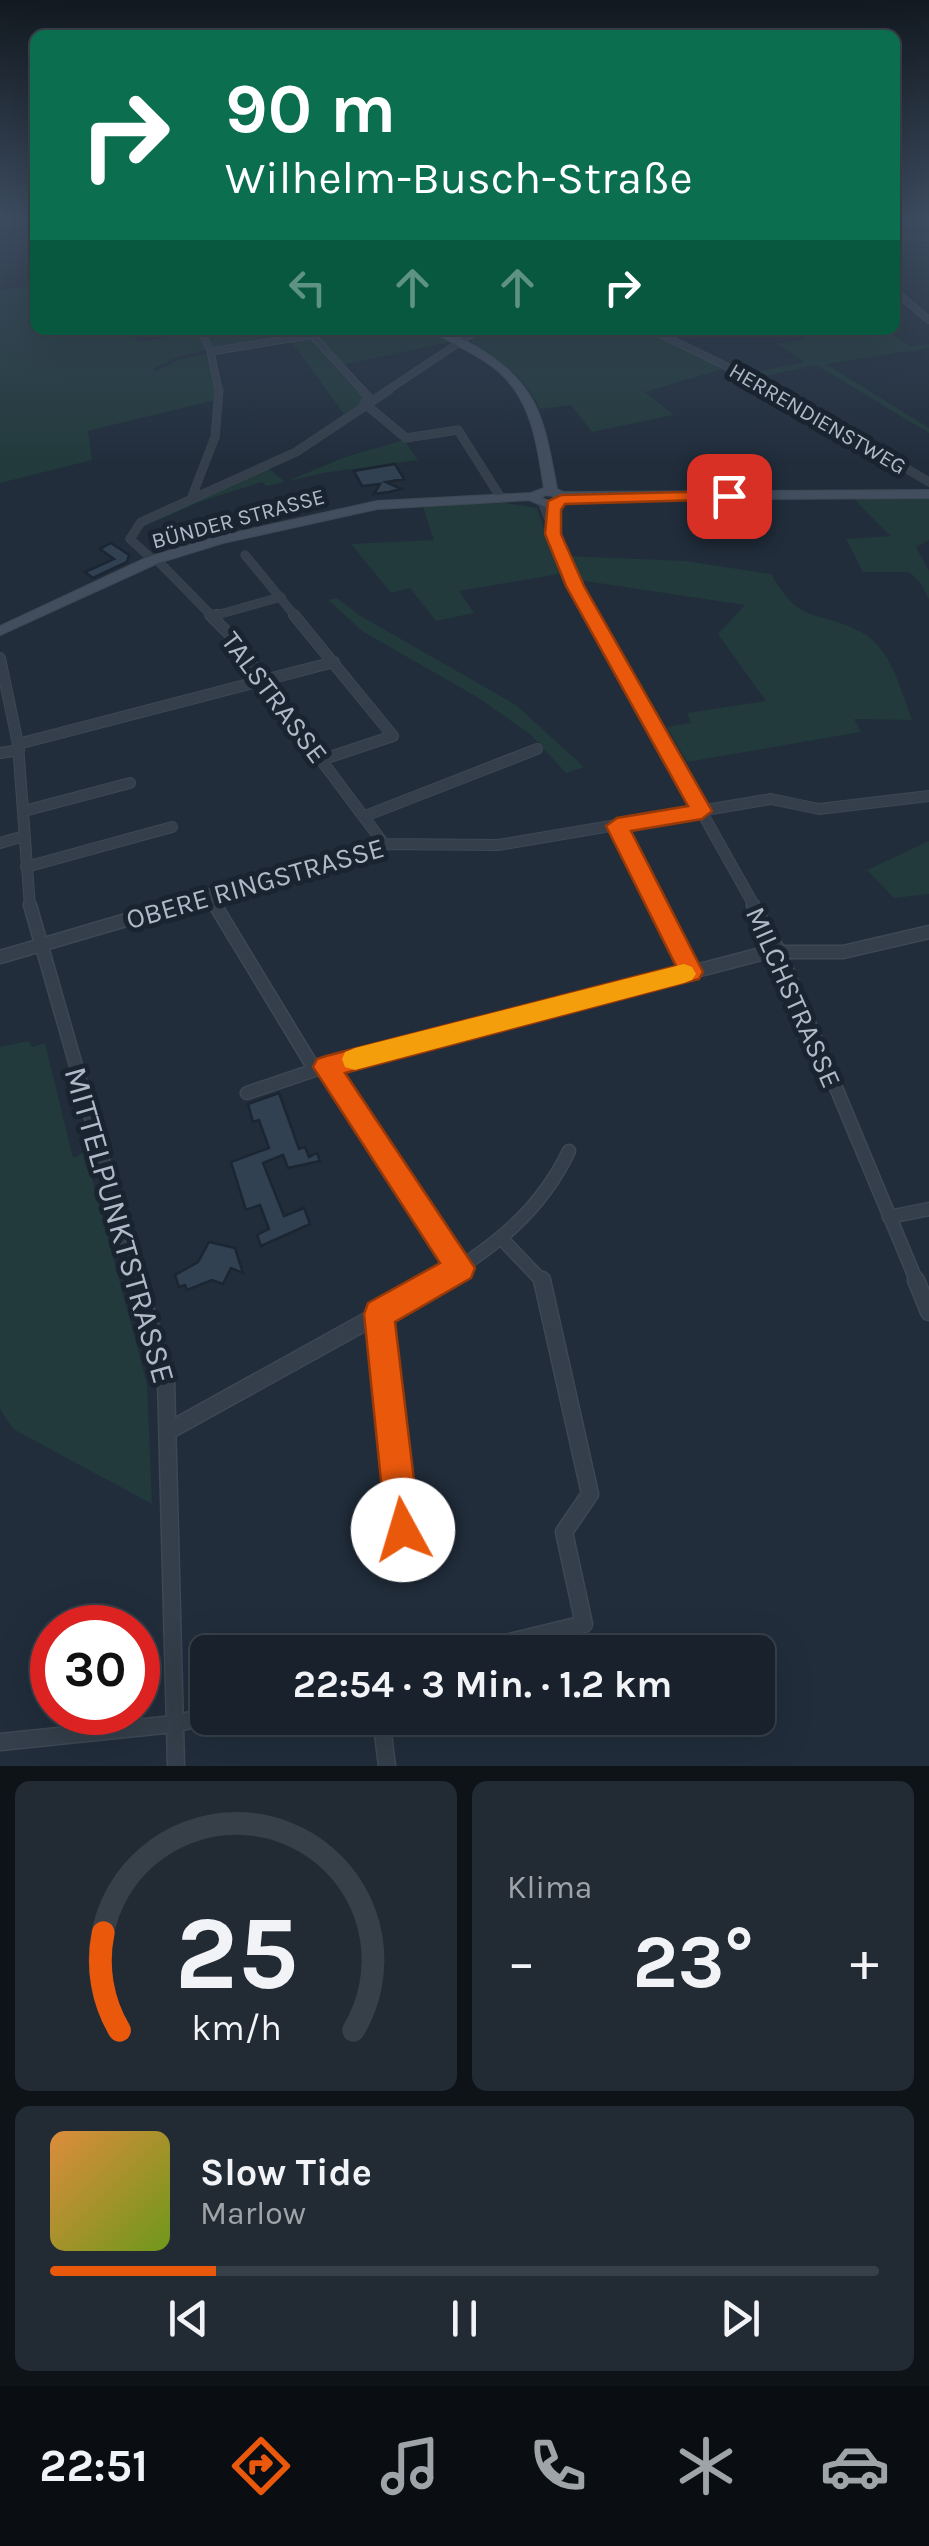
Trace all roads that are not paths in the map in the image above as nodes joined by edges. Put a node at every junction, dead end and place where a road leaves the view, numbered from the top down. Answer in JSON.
{"nodes":[{"id":1,"x":905,"y":299,"type":"edge"},
{"id":2,"x":929,"y":320,"type":"edge"},
{"id":3,"x":203,"y":335,"type":"edge"},
{"id":4,"x":446,"y":335,"type":"edge"},
{"id":5,"x":470,"y":335,"type":"edge"},
{"id":6,"x":663,"y":335,"type":"edge"},
{"id":7,"x":460,"y":342,"type":"junction"},
{"id":8,"x":214,"y":351,"type":"junction"},
{"id":9,"x":367,"y":401,"type":"junction"},
{"id":10,"x":929,"y":482,"type":"edge"},
{"id":11,"x":200,"y":486,"type":"junction"},
{"id":12,"x":211,"y":491,"type":"junction"},
{"id":13,"x":929,"y":494,"type":"edge"},
{"id":14,"x":500,"y":498,"type":"junction"},
{"id":15,"x":547,"y":498,"type":"junction"},
{"id":16,"x":191,"y":499,"type":"junction"},
{"id":17,"x":245,"y":555,"type":"dead end"},
{"id":18,"x":155,"y":560,"type":"junction"},
{"id":19,"x":281,"y":598,"type":"junction"},
{"id":20,"x":213,"y":616,"type":"junction"},
{"id":21,"x":0,"y":631,"type":"edge"},
{"id":22,"x":0,"y":658,"type":"edge"},
{"id":23,"x":334,"y":662,"type":"junction"},
{"id":24,"x":262,"y":681,"type":"junction"},
{"id":25,"x":18,"y":747,"type":"junction"},
{"id":26,"x":537,"y":749,"type":"dead end"},
{"id":27,"x":0,"y":753,"type":"edge"},
{"id":28,"x":321,"y":760,"type":"junction"},
{"id":29,"x":130,"y":783,"type":"dead end"},
{"id":30,"x":929,"y":796,"type":"edge"},
{"id":31,"x":24,"y":811,"type":"junction"},
{"id":32,"x":702,"y":811,"type":"junction"},
{"id":33,"x":364,"y":816,"type":"junction"},
{"id":34,"x":617,"y":826,"type":"junction"},
{"id":35,"x":172,"y":827,"type":"dead end"},
{"id":36,"x":24,"y":836,"type":"junction"},
{"id":37,"x":0,"y":843,"type":"edge"},
{"id":38,"x":384,"y":844,"type":"junction"},
{"id":39,"x":26,"y":867,"type":"junction"},
{"id":40,"x":208,"y":894,"type":"junction"},
{"id":41,"x":929,"y":932,"type":"edge"},
{"id":42,"x":40,"y":945,"type":"junction"},
{"id":43,"x":779,"y":951,"type":"junction"},
{"id":44,"x":0,"y":957,"type":"edge"},
{"id":45,"x":691,"y":972,"type":"junction"},
{"id":46,"x":320,"y":1068,"type":"junction"},
{"id":47,"x":248,"y":1092,"type":"dead end"},
{"id":48,"x":568,"y":1151,"type":"dead end"},
{"id":49,"x":929,"y":1209,"type":"edge"},
{"id":50,"x":889,"y":1216,"type":"junction"},
{"id":51,"x":501,"y":1238,"type":"junction"},
{"id":52,"x":460,"y":1268,"type":"junction"},
{"id":53,"x":929,"y":1312,"type":"edge"},
{"id":54,"x":379,"y":1314,"type":"junction"},
{"id":55,"x":170,"y":1430,"type":"junction"},
{"id":56,"x":407,"y":1566,"type":"dead end"},
{"id":57,"x":539,"y":1635,"type":"edge"},
{"id":58,"x":190,"y":1720,"type":"edge"},
{"id":59,"x":174,"y":1724,"type":"junction"},
{"id":60,"x":383,"y":1735,"type":"edge"},
{"id":61,"x":0,"y":1742,"type":"edge"},
{"id":62,"x":176,"y":1766,"type":"edge"},
{"id":63,"x":387,"y":1766,"type":"edge"}],
"edges":[{"from":1,"to":2,"type":"street"},
{"from":3,"to":8,"type":"street"},
{"from":4,"to":7,"type":"main road"},
{"from":5,"to":7,"type":"street"},
{"from":6,"to":10,"type":"street","name":"HERRENDIENSTWEG"},
{"from":7,"to":9,"type":"street"},
{"from":7,"to":15,"type":"main road"},
{"from":8,"to":9,"type":"street"},
{"from":8,"to":11,"type":"street"},
{"from":9,"to":12,"type":"street"},
{"from":9,"to":14,"type":"street"},
{"from":11,"to":12,"type":"street"},
{"from":11,"to":16,"type":"street"},
{"from":12,"to":16,"type":"street"},
{"from":13,"to":15,"type":"main road","name":"BÜNDER STRASSE"},
{"from":14,"to":15,"type":"main road","name":"BÜNDER STRASSE"},
{"from":14,"to":18,"type":"main road","name":"BÜNDER STRASSE"},
{"from":15,"to":32,"type":"street","name":"MILCHSTRASSE"},
{"from":16,"to":18,"type":"street"},
{"from":17,"to":19,"type":"street"},
{"from":18,"to":20,"type":"street","name":"TALSTRASSE"},
{"from":18,"to":21,"type":"main road","name":"BÜNDER STRASSE"},
{"from":19,"to":20,"type":"street"},
{"from":19,"to":23,"type":"street"},
{"from":20,"to":24,"type":"street","name":"TALSTRASSE"},
{"from":22,"to":25,"type":"street","name":"MITTELPUNKTSTRASSE"},
{"from":23,"to":24,"type":"street"},
{"from":23,"to":28,"type":"street"},
{"from":24,"to":25,"type":"street"},
{"from":24,"to":28,"type":"street","name":"TALSTRASSE"},
{"from":25,"to":27,"type":"street"},
{"from":25,"to":31,"type":"street","name":"MITTELPUNKTSTRASSE"},
{"from":26,"to":33,"type":"street"},
{"from":28,"to":33,"type":"street","name":"TALSTRASSE"},
{"from":29,"to":31,"type":"street"},
{"from":30,"to":32,"type":"street","name":"OBERE RINGSTRASSE"},
{"from":31,"to":36,"type":"street","name":"MITTELPUNKTSTRASSE"},
{"from":32,"to":34,"type":"street","name":"OBERE RINGSTRASSE"},
{"from":32,"to":43,"type":"street","name":"MILCHSTRASSE"},
{"from":33,"to":38,"type":"street","name":"TALSTRASSE"},
{"from":34,"to":38,"type":"street","name":"OBERE RINGSTRASSE"},
{"from":34,"to":45,"type":"street"},
{"from":35,"to":39,"type":"street"},
{"from":36,"to":37,"type":"street"},
{"from":36,"to":39,"type":"street","name":"MITTELPUNKTSTRASSE"},
{"from":38,"to":40,"type":"street","name":"OBERE RINGSTRASSE"},
{"from":39,"to":42,"type":"street","name":"MITTELPUNKTSTRASSE"},
{"from":40,"to":42,"type":"street","name":"OBERE RINGSTRASSE"},
{"from":40,"to":46,"type":"street"},
{"from":41,"to":43,"type":"street"},
{"from":42,"to":44,"type":"street","name":"OBERE RINGSTRASSE"},
{"from":42,"to":55,"type":"street","name":"MITTELPUNKTSTRASSE"},
{"from":43,"to":45,"type":"street"},
{"from":43,"to":50,"type":"street","name":"MILCHSTRASSE"},
{"from":45,"to":46,"type":"street"},
{"from":46,"to":47,"type":"street"},
{"from":46,"to":52,"type":"street"},
{"from":48,"to":51,"type":"street"},
{"from":49,"to":50,"type":"street"},
{"from":50,"to":53,"type":"street","name":"MILCHSTRASSE"},
{"from":51,"to":52,"type":"street"},
{"from":51,"to":57,"type":"street"},
{"from":52,"to":54,"type":"street"},
{"from":54,"to":55,"type":"street"},
{"from":54,"to":56,"type":"street"},
{"from":55,"to":59,"type":"street","name":"MITTELPUNKTSTRASSE"},
{"from":58,"to":59,"type":"street"},
{"from":59,"to":61,"type":"street"},
{"from":59,"to":62,"type":"street","name":"MITTELPUNKTSTRASSE"},
{"from":60,"to":63,"type":"street"}]}
